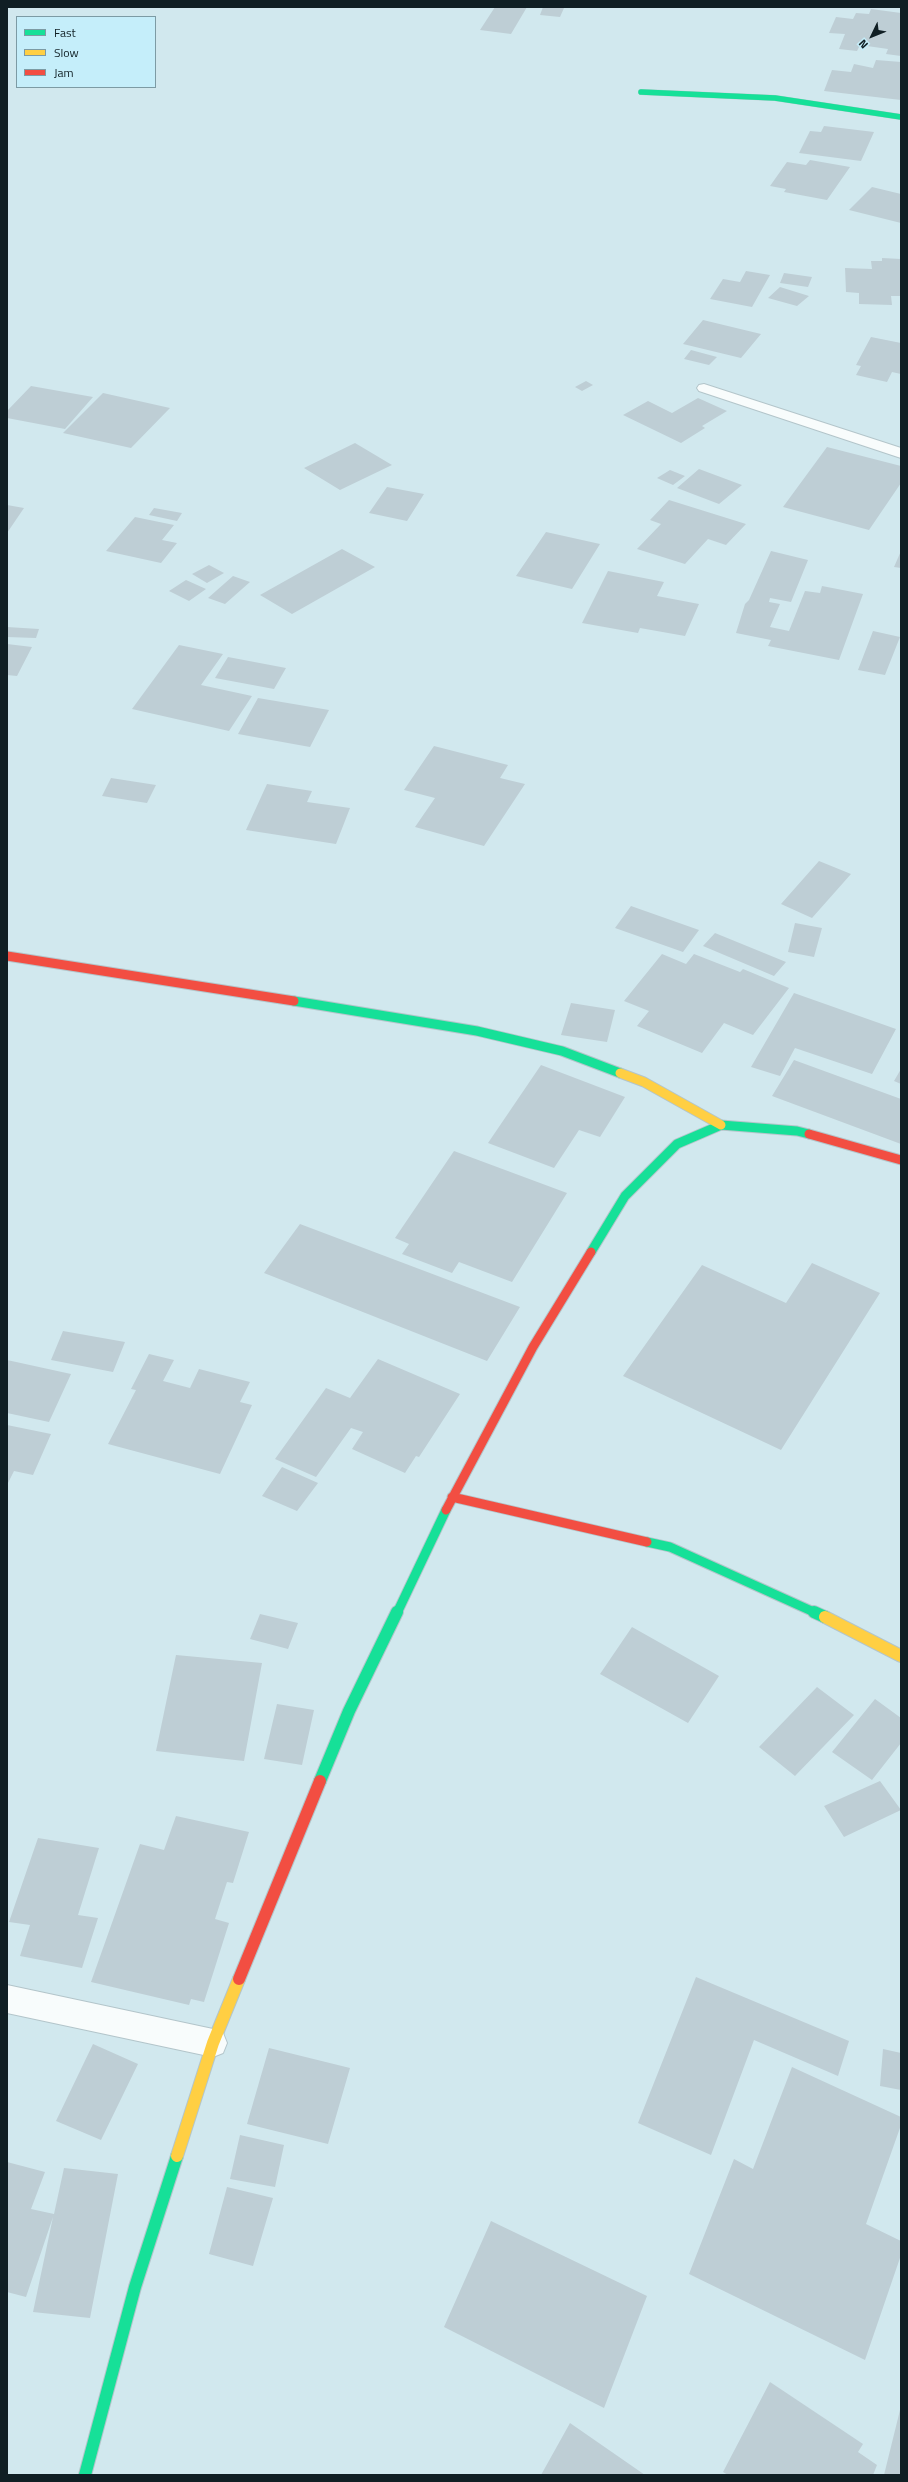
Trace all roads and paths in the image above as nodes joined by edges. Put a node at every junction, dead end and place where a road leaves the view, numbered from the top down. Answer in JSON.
{"nodes":[{"id":1,"x":641,"y":92,"type":"dead end"},
{"id":2,"x":901,"y":117,"type":"edge"},
{"id":3,"x":704,"y":388,"type":"dead end"},
{"id":4,"x":901,"y":453,"type":"edge"},
{"id":5,"x":7,"y":956,"type":"edge"},
{"id":6,"x":721,"y":1124,"type":"junction"},
{"id":7,"x":901,"y":1160,"type":"edge"},
{"id":8,"x":452,"y":1497,"type":"junction"},
{"id":9,"x":901,"y":1656,"type":"edge"},
{"id":10,"x":7,"y":1999,"type":"edge"},
{"id":11,"x":213,"y":2043,"type":"junction"},
{"id":12,"x":85,"y":2475,"type":"edge"}],
"edges":[{"from":1,"to":2,"type":"street"},
{"from":3,"to":4,"type":"street"},
{"from":5,"to":6,"type":"street"},
{"from":6,"to":7,"type":"street"},
{"from":6,"to":8,"type":"street"},
{"from":8,"to":9,"type":"street"},
{"from":8,"to":11,"type":"street"},
{"from":10,"to":11,"type":"street"},
{"from":11,"to":12,"type":"street"}]}
